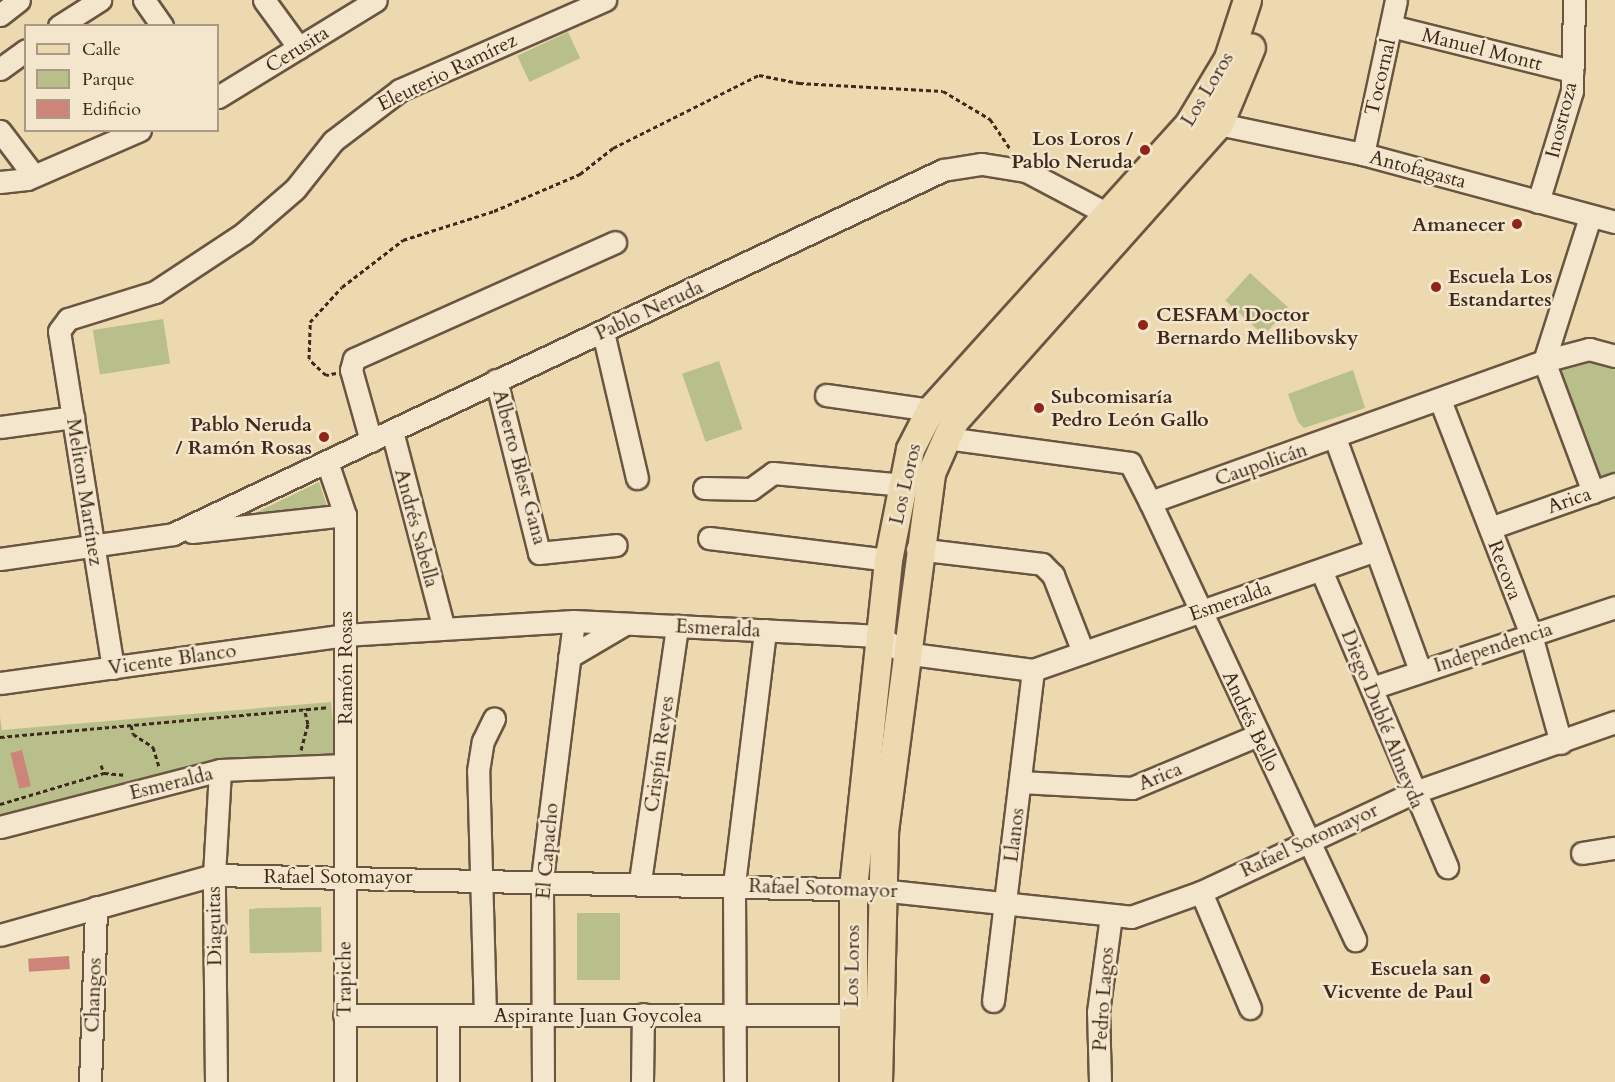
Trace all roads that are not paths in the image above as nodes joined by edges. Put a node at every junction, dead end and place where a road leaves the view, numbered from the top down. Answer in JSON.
{"nodes":[{"id":1,"x":6,"y":0,"type":"edge"},
{"id":2,"x":19,"y":0,"type":"edge"},
{"id":3,"x":100,"y":0,"type":"edge"},
{"id":4,"x":144,"y":0,"type":"edge"},
{"id":5,"x":264,"y":0,"type":"edge"},
{"id":6,"x":376,"y":0,"type":"edge"},
{"id":7,"x":605,"y":0,"type":"edge"},
{"id":8,"x":1247,"y":0,"type":"edge"},
{"id":9,"x":1265,"y":0,"type":"edge"},
{"id":10,"x":1396,"y":0,"type":"edge"},
{"id":11,"x":1574,"y":0,"type":"edge"},
{"id":12,"x":0,"y":14,"type":"edge"},
{"id":13,"x":62,"y":24,"type":"edge"},
{"id":14,"x":161,"y":24,"type":"edge"},
{"id":15,"x":1391,"y":26,"type":"junction"},
{"id":16,"x":299,"y":48,"type":"junction"},
{"id":17,"x":24,"y":51,"type":"edge"},
{"id":18,"x":0,"y":69,"type":"edge"},
{"id":19,"x":1572,"y":71,"type":"junction"},
{"id":20,"x":219,"y":96,"type":"edge"},
{"id":21,"x":1219,"y":124,"type":"junction"},
{"id":22,"x":0,"y":131,"type":"edge"},
{"id":23,"x":127,"y":133,"type":"edge"},
{"id":24,"x":1362,"y":154,"type":"junction"},
{"id":25,"x":34,"y":176,"type":"junction"},
{"id":26,"x":0,"y":182,"type":"edge"},
{"id":27,"x":1538,"y":202,"type":"junction"},
{"id":28,"x":1590,"y":217,"type":"junction"},
{"id":29,"x":1120,"y":220,"type":"junction"},
{"id":30,"x":1615,"y":222,"type":"edge"},
{"id":31,"x":615,"y":242,"type":"dead end"},
{"id":32,"x":68,"y":319,"type":"joint"},
{"id":33,"x":603,"y":332,"type":"junction"},
{"id":34,"x":1615,"y":356,"type":"edge"},
{"id":35,"x":1544,"y":361,"type":"junction"},
{"id":36,"x":496,"y":380,"type":"junction"},
{"id":37,"x":826,"y":395,"type":"dead end"},
{"id":38,"x":1440,"y":399,"type":"junction"},
{"id":39,"x":930,"y":410,"type":"junction"},
{"id":40,"x":73,"y":417,"type":"junction"},
{"id":41,"x":0,"y":427,"type":"edge"},
{"id":42,"x":392,"y":431,"type":"junction"},
{"id":43,"x":946,"y":438,"type":"junction"},
{"id":44,"x":1335,"y":438,"type":"junction"},
{"id":45,"x":371,"y":441,"type":"junction"},
{"id":46,"x":327,"y":462,"type":"junction"},
{"id":47,"x":637,"y":478,"type":"dead end"},
{"id":48,"x":904,"y":484,"type":"junction"},
{"id":49,"x":1615,"y":484,"type":"edge"},
{"id":50,"x":704,"y":488,"type":"dead end"},
{"id":51,"x":1593,"y":492,"type":"junction"},
{"id":52,"x":1150,"y":502,"type":"junction"},
{"id":53,"x":345,"y":515,"type":"junction"},
{"id":54,"x":1490,"y":528,"type":"junction"},
{"id":55,"x":173,"y":534,"type":"junction"},
{"id":56,"x":709,"y":538,"type":"dead end"},
{"id":57,"x":616,"y":545,"type":"dead end"},
{"id":58,"x":93,"y":546,"type":"junction"},
{"id":59,"x":917,"y":549,"type":"junction"},
{"id":60,"x":1376,"y":550,"type":"junction"},
{"id":61,"x":0,"y":559,"type":"edge"},
{"id":62,"x":888,"y":560,"type":"junction"},
{"id":63,"x":1321,"y":570,"type":"junction"},
{"id":64,"x":1615,"y":607,"type":"edge"},
{"id":65,"x":1200,"y":611,"type":"junction"},
{"id":66,"x":574,"y":621,"type":"junction"},
{"id":67,"x":626,"y":624,"type":"junction"},
{"id":68,"x":442,"y":626,"type":"junction"},
{"id":69,"x":677,"y":626,"type":"junction"},
{"id":70,"x":765,"y":630,"type":"junction"},
{"id":71,"x":344,"y":635,"type":"junction"},
{"id":72,"x":1531,"y":635,"type":"junction"},
{"id":73,"x":880,"y":636,"type":"junction"},
{"id":74,"x":1083,"y":652,"type":"junction"},
{"id":75,"x":904,"y":653,"type":"junction"},
{"id":76,"x":570,"y":657,"type":"junction"},
{"id":77,"x":113,"y":668,"type":"junction"},
{"id":78,"x":1033,"y":670,"type":"junction"},
{"id":79,"x":1420,"y":670,"type":"junction"},
{"id":80,"x":0,"y":683,"type":"edge"},
{"id":81,"x":1372,"y":688,"type":"junction"},
{"id":82,"x":494,"y":718,"type":"dead end"},
{"id":83,"x":1615,"y":722,"type":"edge"},
{"id":84,"x":1258,"y":735,"type":"junction"},
{"id":85,"x":1561,"y":743,"type":"junction"},
{"id":86,"x":345,"y":765,"type":"junction"},
{"id":87,"x":220,"y":770,"type":"junction"},
{"id":88,"x":1020,"y":782,"type":"junction"},
{"id":89,"x":1412,"y":793,"type":"junction"},
{"id":90,"x":0,"y":827,"type":"edge"},
{"id":91,"x":1305,"y":839,"type":"junction"},
{"id":92,"x":1615,"y":848,"type":"edge"},
{"id":93,"x":1582,"y":853,"type":"dead end"},
{"id":94,"x":1448,"y":867,"type":"dead end"},
{"id":95,"x":214,"y":875,"type":"junction"},
{"id":96,"x":345,"y":876,"type":"junction"},
{"id":97,"x":480,"y":877,"type":"junction"},
{"id":98,"x":542,"y":878,"type":"junction"},
{"id":99,"x":640,"y":881,"type":"junction"},
{"id":100,"x":734,"y":884,"type":"junction"},
{"id":101,"x":853,"y":888,"type":"junction"},
{"id":102,"x":880,"y":890,"type":"junction"},
{"id":103,"x":1201,"y":892,"type":"junction"},
{"id":104,"x":1006,"y":900,"type":"junction"},
{"id":105,"x":96,"y":907,"type":"junction"},
{"id":106,"x":1111,"y":916,"type":"junction"},
{"id":107,"x":0,"y":935,"type":"edge"},
{"id":108,"x":1355,"y":940,"type":"dead end"},
{"id":109,"x":993,"y":1001,"type":"dead end"},
{"id":110,"x":1250,"y":1008,"type":"dead end"},
{"id":111,"x":643,"y":1014,"type":"junction"},
{"id":112,"x":344,"y":1015,"type":"junction"},
{"id":113,"x":448,"y":1015,"type":"junction"},
{"id":114,"x":485,"y":1015,"type":"junction"},
{"id":115,"x":542,"y":1015,"type":"junction"},
{"id":116,"x":734,"y":1015,"type":"junction"},
{"id":117,"x":851,"y":1015,"type":"junction"},
{"id":118,"x":90,"y":1082,"type":"edge"},
{"id":119,"x":216,"y":1082,"type":"edge"},
{"id":120,"x":345,"y":1082,"type":"edge"},
{"id":121,"x":448,"y":1082,"type":"edge"},
{"id":122,"x":543,"y":1082,"type":"edge"},
{"id":123,"x":642,"y":1082,"type":"edge"},
{"id":124,"x":735,"y":1082,"type":"edge"},
{"id":125,"x":853,"y":1082,"type":"edge"},
{"id":126,"x":878,"y":1082,"type":"edge"},
{"id":127,"x":1100,"y":1082,"type":"edge"}],
"edges":[{"from":1,"to":12,"type":"street"},
{"from":2,"to":12,"type":"street"},
{"from":3,"to":13,"type":"street"},
{"from":4,"to":14,"type":"street"},
{"from":5,"to":16,"type":"street"},
{"from":6,"to":16,"type":"street","name":"Cerusita"},
{"from":7,"to":32,"type":"street","name":"Eleuterio Ramírez"},
{"from":8,"to":29,"type":"main road","name":"Los Loros"},
{"from":9,"to":21,"type":"main road","name":"Los Loros"},
{"from":10,"to":15,"type":"street","name":"Tocornal"},
{"from":11,"to":19,"type":"street","name":"Inostroza"},
{"from":15,"to":19,"type":"street","name":"Manuel Montt"},
{"from":15,"to":24,"type":"street","name":"Tocornal"},
{"from":16,"to":20,"type":"street","name":"Cerusita"},
{"from":17,"to":18,"type":"street"},
{"from":19,"to":27,"type":"street","name":"Inostroza"},
{"from":21,"to":24,"type":"street","name":"Antofagasta"},
{"from":21,"to":29,"type":"main road","name":"Los Loros"},
{"from":22,"to":25,"type":"street"},
{"from":23,"to":25,"type":"street"},
{"from":24,"to":27,"type":"street","name":"Antofagasta"},
{"from":25,"to":26,"type":"street"},
{"from":27,"to":28,"type":"street","name":"Antofagasta"},
{"from":28,"to":30,"type":"street","name":"Antofagasta"},
{"from":28,"to":35,"type":"street"},
{"from":29,"to":33,"type":"street","name":"Pablo Neruda"},
{"from":29,"to":39,"type":"main road","name":"Los Loros"},
{"from":29,"to":43,"type":"main road","name":"Los Loros"},
{"from":31,"to":45,"type":"street"},
{"from":32,"to":40,"type":"street","name":"Meliton Martínez"},
{"from":33,"to":36,"type":"street","name":"Pablo Neruda"},
{"from":33,"to":47,"type":"street"},
{"from":34,"to":35,"type":"street","name":"Caupolicán"},
{"from":35,"to":38,"type":"street","name":"Caupolicán"},
{"from":35,"to":51,"type":"street"},
{"from":36,"to":42,"type":"street","name":"Pablo Neruda"},
{"from":36,"to":57,"type":"street","name":"Alberto Blest Gana"},
{"from":37,"to":39,"type":"street"},
{"from":38,"to":44,"type":"street","name":"Caupolicán"},
{"from":38,"to":54,"type":"street","name":"Recova"},
{"from":39,"to":48,"type":"main road","name":"Los Loros"},
{"from":40,"to":41,"type":"street"},
{"from":40,"to":58,"type":"street","name":"Meliton Martínez"},
{"from":42,"to":45,"type":"street","name":"Pablo Neruda"},
{"from":42,"to":68,"type":"street","name":"Andrés Sabella"},
{"from":43,"to":52,"type":"street"},
{"from":43,"to":59,"type":"main road","name":"Los Loros"},
{"from":44,"to":52,"type":"street","name":"Caupolicán"},
{"from":44,"to":60,"type":"street"},
{"from":45,"to":46,"type":"street","name":"Pablo Neruda"},
{"from":46,"to":53,"type":"street","name":"Ramón Rosas"},
{"from":46,"to":55,"type":"street","name":"Pablo Neruda"},
{"from":48,"to":50,"type":"street"},
{"from":48,"to":62,"type":"main road","name":"Los Loros"},
{"from":49,"to":51,"type":"street","name":"Arica"},
{"from":51,"to":54,"type":"street","name":"Arica"},
{"from":52,"to":65,"type":"street","name":"Andrés Bello"},
{"from":53,"to":55,"type":"street","name":"Pablo Neruda"},
{"from":53,"to":71,"type":"street","name":"Ramón Rosas"},
{"from":54,"to":72,"type":"street","name":"Recova"},
{"from":55,"to":58,"type":"street","name":"Pablo Neruda"},
{"from":56,"to":62,"type":"street"},
{"from":58,"to":61,"type":"street","name":"Pablo Neruda"},
{"from":58,"to":77,"type":"street","name":"Meliton Martínez"},
{"from":59,"to":74,"type":"street"},
{"from":59,"to":75,"type":"main road","name":"Los Loros"},
{"from":60,"to":63,"type":"street","name":"Esmeralda"},
{"from":60,"to":79,"type":"street"},
{"from":62,"to":73,"type":"main road","name":"Los Loros"},
{"from":63,"to":65,"type":"street","name":"Esmeralda"},
{"from":63,"to":81,"type":"street","name":"Diego Dublé Almeyda"},
{"from":64,"to":72,"type":"street","name":"Independencia"},
{"from":65,"to":74,"type":"street","name":"Esmeralda"},
{"from":65,"to":84,"type":"street","name":"Andrés Bello"},
{"from":66,"to":67,"type":"street","name":"Esmeralda"},
{"from":66,"to":68,"type":"street","name":"Esmeralda"},
{"from":66,"to":76,"type":"street","name":"El Capacho"},
{"from":67,"to":69,"type":"street","name":"Esmeralda"},
{"from":67,"to":76,"type":"street"},
{"from":68,"to":71,"type":"street","name":"Esmeralda"},
{"from":69,"to":70,"type":"street","name":"Esmeralda"},
{"from":69,"to":99,"type":"street","name":"Crispín Reyes"},
{"from":70,"to":73,"type":"street","name":"Esmeralda"},
{"from":70,"to":100,"type":"street"},
{"from":71,"to":77,"type":"street","name":"Vicente Blanco"},
{"from":71,"to":86,"type":"street","name":"Ramón Rosas"},
{"from":72,"to":79,"type":"street","name":"Independencia"},
{"from":72,"to":85,"type":"street","name":"Recova"},
{"from":73,"to":75,"type":"street","name":"Esmeralda"},
{"from":73,"to":101,"type":"main road","name":"Los Loros"},
{"from":74,"to":78,"type":"street","name":"Esmeralda"},
{"from":75,"to":78,"type":"street","name":"Esmeralda"},
{"from":75,"to":102,"type":"main road","name":"Los Loros"},
{"from":76,"to":98,"type":"street","name":"El Capacho"},
{"from":77,"to":80,"type":"street","name":"Vicente Blanco"},
{"from":78,"to":88,"type":"street","name":"Llanos"},
{"from":79,"to":81,"type":"street","name":"Independencia"},
{"from":81,"to":89,"type":"street","name":"Diego Dublé Almeyda"},
{"from":82,"to":97,"type":"street"},
{"from":83,"to":85,"type":"street","name":"Rafael Sotomayor"},
{"from":84,"to":88,"type":"street","name":"Arica"},
{"from":84,"to":91,"type":"street","name":"Andrés Bello"},
{"from":85,"to":89,"type":"street","name":"Rafael Sotomayor"},
{"from":86,"to":87,"type":"street","name":"Esmeralda"},
{"from":86,"to":96,"type":"street","name":"Ramón Rosas"},
{"from":87,"to":90,"type":"street","name":"Esmeralda"},
{"from":87,"to":95,"type":"street","name":"Diaguitas"},
{"from":88,"to":104,"type":"street","name":"Llanos"},
{"from":89,"to":91,"type":"street","name":"Rafael Sotomayor"},
{"from":89,"to":94,"type":"street","name":"Diego Dublé Almeyda"},
{"from":91,"to":103,"type":"street","name":"Rafael Sotomayor"},
{"from":91,"to":108,"type":"street","name":"Andrés Bello"},
{"from":92,"to":93,"type":"street"},
{"from":95,"to":96,"type":"street","name":"Rafael Sotomayor"},
{"from":95,"to":105,"type":"street","name":"Rafael Sotomayor"},
{"from":95,"to":119,"type":"street","name":"Diaguitas"},
{"from":96,"to":97,"type":"street","name":"Rafael Sotomayor"},
{"from":96,"to":112,"type":"street","name":"Trapiche"},
{"from":97,"to":98,"type":"street","name":"Rafael Sotomayor"},
{"from":97,"to":114,"type":"street"},
{"from":98,"to":99,"type":"street","name":"Rafael Sotomayor"},
{"from":98,"to":115,"type":"street","name":"El Capacho"},
{"from":99,"to":100,"type":"street","name":"Rafael Sotomayor"},
{"from":100,"to":101,"type":"street","name":"Rafael Sotomayor"},
{"from":100,"to":116,"type":"street"},
{"from":101,"to":102,"type":"street","name":"Rafael Sotomayor"},
{"from":101,"to":117,"type":"main road","name":"Los Loros"},
{"from":102,"to":104,"type":"street","name":"Rafael Sotomayor"},
{"from":102,"to":126,"type":"main road","name":"Los Loros"},
{"from":103,"to":106,"type":"street","name":"Rafael Sotomayor"},
{"from":103,"to":110,"type":"street"},
{"from":104,"to":106,"type":"street","name":"Rafael Sotomayor"},
{"from":104,"to":109,"type":"street","name":"Llanos"},
{"from":105,"to":107,"type":"street","name":"Rafael Sotomayor"},
{"from":105,"to":118,"type":"street","name":"Changos"},
{"from":106,"to":127,"type":"street","name":"Pedro Lagos"},
{"from":111,"to":115,"type":"street","name":"Aspirante Juan Goycolea"},
{"from":111,"to":116,"type":"street","name":"Aspirante Juan Goycolea"},
{"from":111,"to":123,"type":"street"},
{"from":112,"to":113,"type":"street","name":"Aspirante Juan Goycolea"},
{"from":112,"to":120,"type":"street","name":"Trapiche"},
{"from":113,"to":114,"type":"street","name":"Aspirante Juan Goycolea"},
{"from":113,"to":121,"type":"street"},
{"from":114,"to":115,"type":"street","name":"Aspirante Juan Goycolea"},
{"from":115,"to":122,"type":"street","name":"El Capacho"},
{"from":116,"to":117,"type":"street","name":"Aspirante Juan Goycolea"},
{"from":116,"to":124,"type":"street"},
{"from":117,"to":125,"type":"main road","name":"Los Loros"}]}
